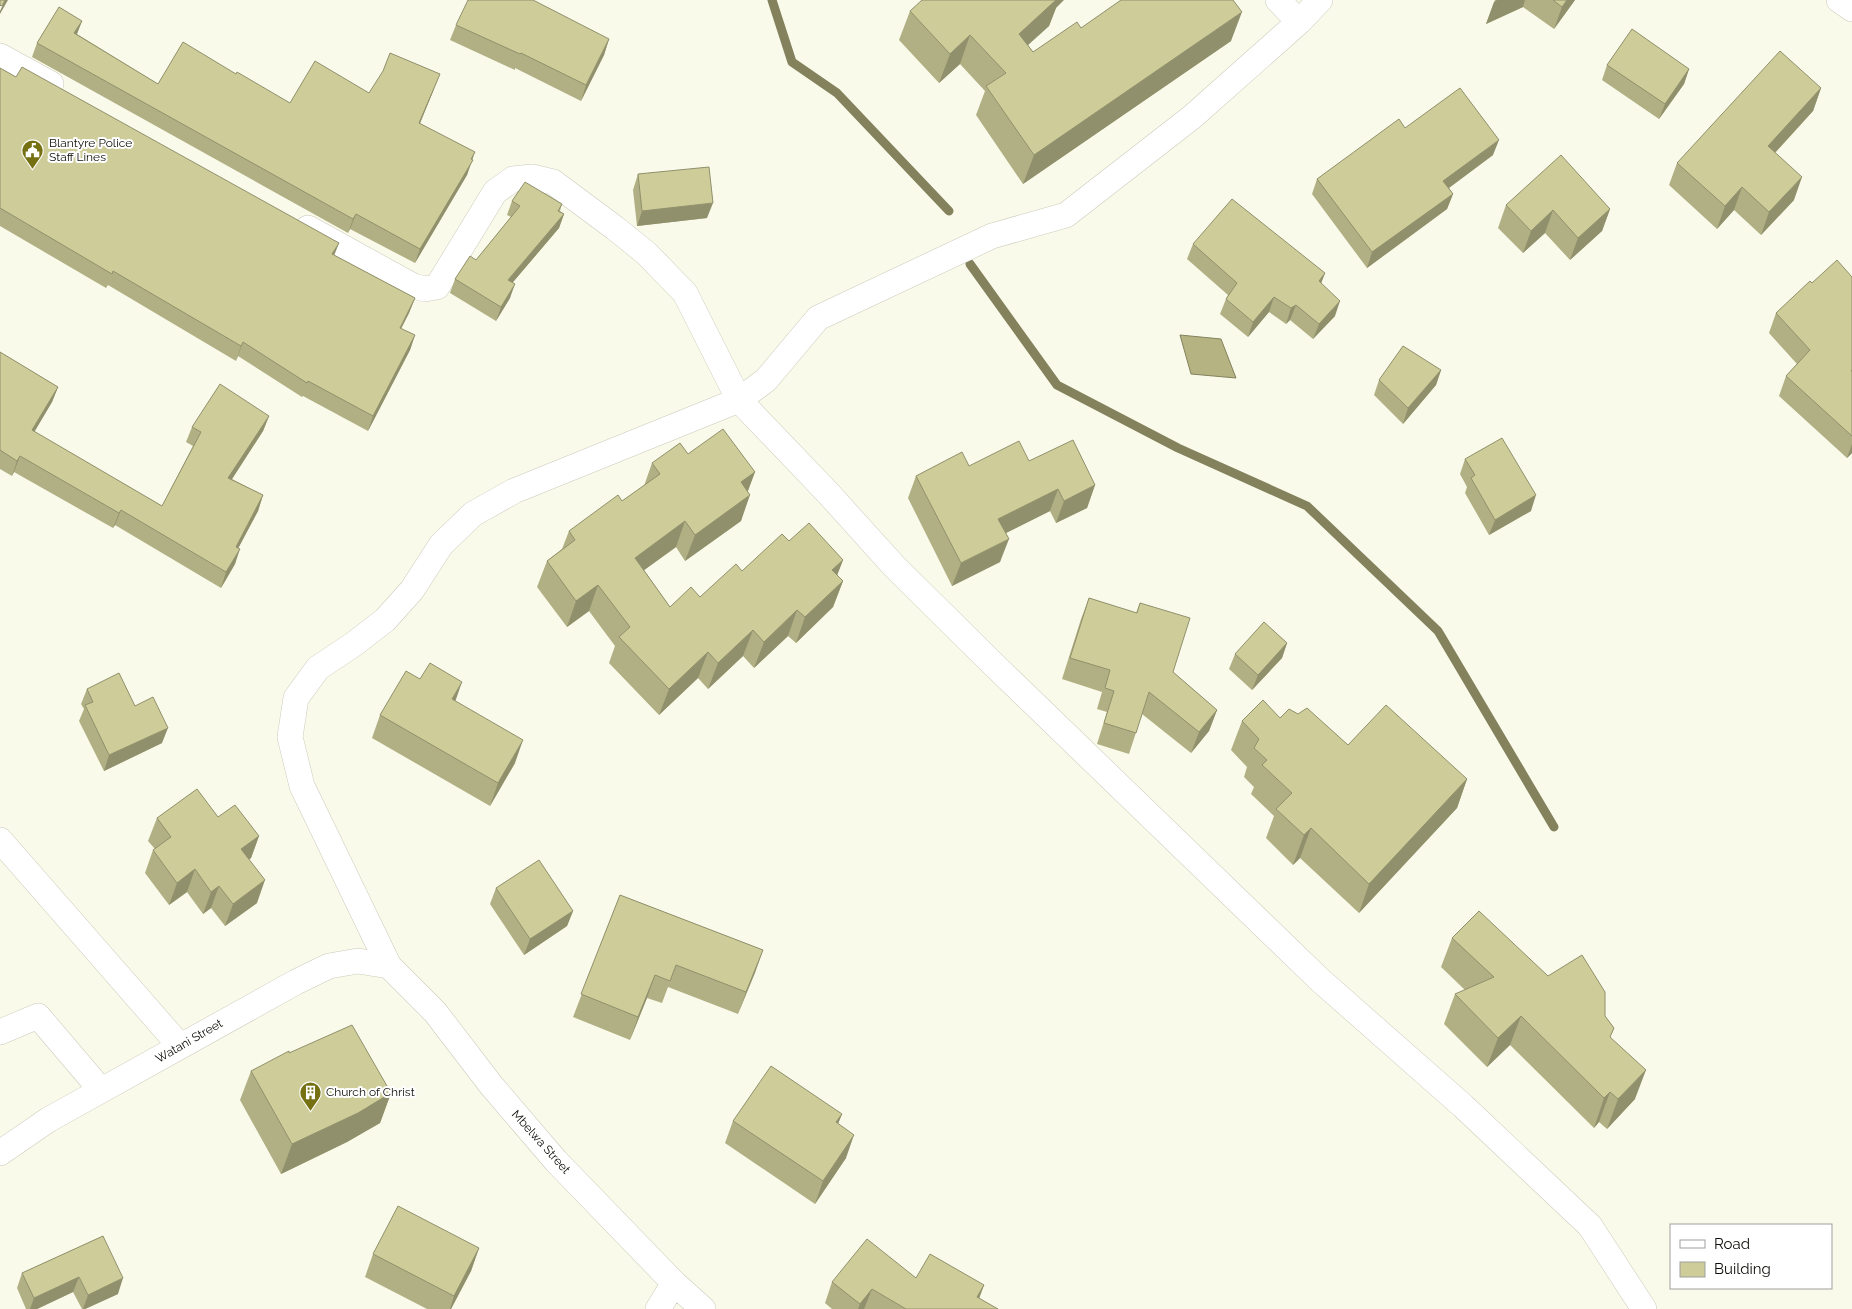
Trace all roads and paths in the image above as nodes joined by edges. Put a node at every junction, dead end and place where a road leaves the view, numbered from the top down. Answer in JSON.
{"nodes":[{"id":1,"x":1278,"y":0,"type":"edge"},
{"id":2,"x":1320,"y":0,"type":"edge"},
{"id":3,"x":1839,"y":0,"type":"edge"},
{"id":4,"x":1852,"y":9,"type":"edge"},
{"id":5,"x":1299,"y":22,"type":"junction"},
{"id":6,"x":0,"y":56,"type":"edge"},
{"id":7,"x":69,"y":94,"type":"edge"},
{"id":8,"x":293,"y":219,"type":"edge"},
{"id":9,"x":739,"y":400,"type":"junction"},
{"id":10,"x":0,"y":840,"type":"edge"},
{"id":11,"x":389,"y":966,"type":"junction"},
{"id":12,"x":0,"y":1032,"type":"edge"},
{"id":13,"x":180,"y":1046,"type":"junction"},
{"id":14,"x":101,"y":1090,"type":"junction"},
{"id":15,"x":0,"y":1153,"type":"edge"},
{"id":16,"x":674,"y":1283,"type":"junction"},
{"id":17,"x":658,"y":1309,"type":"edge"},
{"id":18,"x":703,"y":1309,"type":"edge"},
{"id":19,"x":1644,"y":1309,"type":"edge"}],
"edges":[{"from":1,"to":5,"type":"street"},
{"from":2,"to":5,"type":"street","name":"Mbelwa Street"},
{"from":3,"to":4,"type":"street"},
{"from":5,"to":9,"type":"street","name":"Mbelwa Street"},
{"from":6,"to":7,"type":"street"},
{"from":8,"to":9,"type":"street"},
{"from":9,"to":11,"type":"street","name":"Mbelwa Street"},
{"from":9,"to":19,"type":"street"},
{"from":10,"to":13,"type":"street"},
{"from":11,"to":13,"type":"street","name":"Watani Street"},
{"from":11,"to":16,"type":"street","name":"Mbelwa Street"},
{"from":12,"to":14,"type":"street"},
{"from":13,"to":14,"type":"street","name":"Watani Street"},
{"from":14,"to":15,"type":"street","name":"Watani Street"},
{"from":16,"to":17,"type":"street"},
{"from":16,"to":18,"type":"street","name":"Mbelwa Street"}]}
